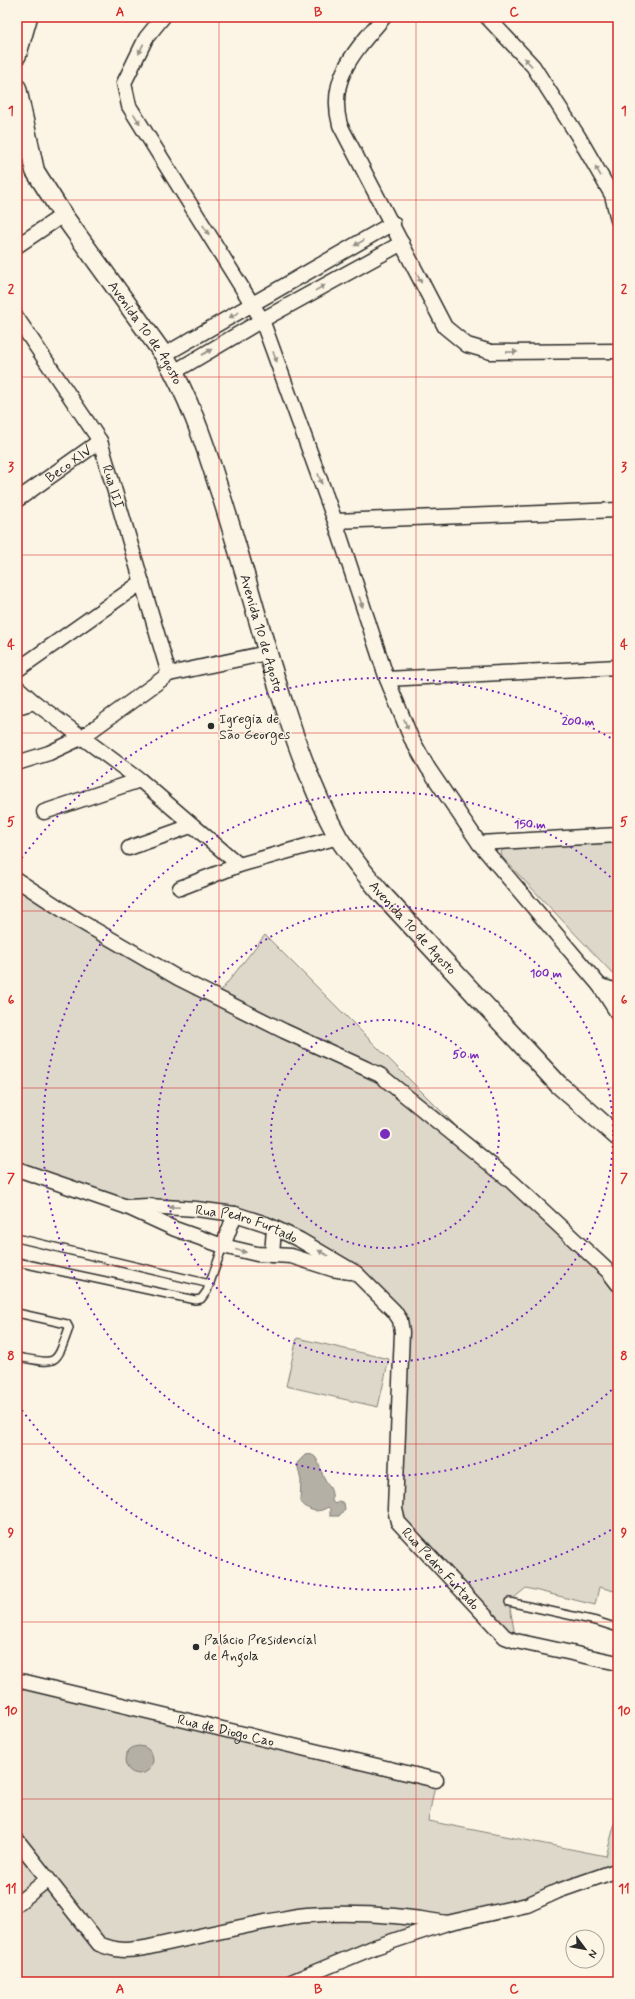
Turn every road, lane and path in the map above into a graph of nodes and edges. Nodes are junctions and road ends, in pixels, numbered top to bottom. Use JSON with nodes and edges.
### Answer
{"nodes":[{"id":1,"x":28,"y":17,"type":"edge"},
{"id":2,"x":163,"y":17,"type":"edge"},
{"id":3,"x":384,"y":17,"type":"edge"},
{"id":4,"x":487,"y":17,"type":"edge"},
{"id":5,"x":17,"y":55,"type":"edge"},
{"id":6,"x":17,"y":88,"type":"edge"},
{"id":7,"x":17,"y":159,"type":"edge"},
{"id":8,"x":35,"y":171,"type":"junction"},
{"id":9,"x":64,"y":215,"type":"junction"},
{"id":10,"x":618,"y":220,"type":"edge"},
{"id":11,"x":392,"y":223,"type":"junction"},
{"id":12,"x":402,"y":243,"type":"junction"},
{"id":13,"x":17,"y":246,"type":"edge"},
{"id":14,"x":253,"y":304,"type":"junction"},
{"id":15,"x":262,"y":320,"type":"junction"},
{"id":16,"x":19,"y":325,"type":"edge"},
{"id":17,"x":618,"y":351,"type":"edge"},
{"id":18,"x":164,"y":355,"type":"junction"},
{"id":19,"x":174,"y":372,"type":"junction"},
{"id":20,"x":100,"y":441,"type":"junction"},
{"id":21,"x":17,"y":500,"type":"edge"},
{"id":22,"x":618,"y":510,"type":"edge"},
{"id":23,"x":336,"y":521,"type":"junction"},
{"id":24,"x":142,"y":582,"type":"junction"},
{"id":25,"x":267,"y":652,"type":"junction"},
{"id":26,"x":618,"y":667,"type":"edge"},
{"id":27,"x":17,"y":670,"type":"edge"},
{"id":28,"x":169,"y":674,"type":"junction"},
{"id":29,"x":387,"y":679,"type":"junction"},
{"id":30,"x":17,"y":687,"type":"edge"},
{"id":31,"x":34,"y":702,"type":"junction"},
{"id":32,"x":17,"y":707,"type":"edge"},
{"id":33,"x":81,"y":738,"type":"junction"},
{"id":34,"x":17,"y":763,"type":"edge"},
{"id":35,"x":140,"y":780,"type":"junction"},
{"id":36,"x":44,"y":812,"type":"dead end"},
{"id":37,"x":191,"y":826,"type":"junction"},
{"id":38,"x":618,"y":835,"type":"edge"},
{"id":39,"x":338,"y":837,"type":"junction"},
{"id":40,"x":479,"y":843,"type":"junction"},
{"id":41,"x":129,"y":848,"type":"dead end"},
{"id":42,"x":239,"y":865,"type":"junction"},
{"id":43,"x":17,"y":880,"type":"edge"},
{"id":44,"x":180,"y":888,"type":"dead end"},
{"id":45,"x":600,"y":986,"type":"junction"},
{"id":46,"x":618,"y":991,"type":"edge"},
{"id":47,"x":618,"y":1014,"type":"edge"},
{"id":48,"x":618,"y":1137,"type":"edge"},
{"id":49,"x":17,"y":1169,"type":"edge"},
{"id":50,"x":127,"y":1207,"type":"junction"},
{"id":51,"x":235,"y":1214,"type":"junction"},
{"id":52,"x":274,"y":1228,"type":"junction"},
{"id":53,"x":17,"y":1238,"type":"edge"},
{"id":54,"x":223,"y":1246,"type":"junction"},
{"id":55,"x":272,"y":1255,"type":"junction"},
{"id":56,"x":17,"y":1262,"type":"edge"},
{"id":57,"x":356,"y":1273,"type":"junction"},
{"id":58,"x":210,"y":1284,"type":"junction"},
{"id":59,"x":618,"y":1284,"type":"edge"},
{"id":60,"x":17,"y":1313,"type":"edge"},
{"id":61,"x":17,"y":1356,"type":"edge"},
{"id":62,"x":509,"y":1602,"type":"dead end"},
{"id":63,"x":618,"y":1628,"type":"edge"},
{"id":64,"x":618,"y":1663,"type":"edge"},
{"id":65,"x":17,"y":1680,"type":"edge"},
{"id":66,"x":436,"y":1780,"type":"dead end"},
{"id":67,"x":17,"y":1840,"type":"edge"},
{"id":68,"x":618,"y":1870,"type":"edge"},
{"id":69,"x":48,"y":1878,"type":"junction"},
{"id":70,"x":17,"y":1904,"type":"edge"},
{"id":71,"x":447,"y":1923,"type":"junction"},
{"id":72,"x":290,"y":1982,"type":"edge"}],
"edges":[{"from":1,"to":5,"type":"street"},
{"from":2,"to":14,"type":"street","one_way":true},
{"from":3,"to":11,"type":"street"},
{"from":10,"to":4,"type":"street","one_way":true},
{"from":6,"to":8,"type":"street","name":"Avenida 10 de Agosto"},
{"from":7,"to":8,"type":"street"},
{"from":8,"to":9,"type":"street","name":"Avenida 10 de Agosto"},
{"from":9,"to":13,"type":"street"},
{"from":9,"to":18,"type":"street","name":"Avenida 10 de Agosto"},
{"from":11,"to":12,"type":"street"},
{"from":11,"to":14,"type":"street","one_way":true},
{"from":15,"to":12,"type":"street","one_way":true},
{"from":12,"to":17,"type":"street","one_way":true},
{"from":14,"to":15,"type":"street"},
{"from":14,"to":18,"type":"street","one_way":true},
{"from":19,"to":15,"type":"street","one_way":true},
{"from":15,"to":23,"type":"street","one_way":true},
{"from":16,"to":20,"type":"street","name":"Rua III"},
{"from":18,"to":19,"type":"street","name":"Avenida 10 de Agosto"},
{"from":19,"to":25,"type":"street","name":"Avenida 10 de Agosto"},
{"from":20,"to":21,"type":"street","name":"Beco XIV"},
{"from":20,"to":24,"type":"street","name":"Rua III"},
{"from":22,"to":23,"type":"street"},
{"from":23,"to":29,"type":"street","one_way":true},
{"from":24,"to":27,"type":"street"},
{"from":24,"to":28,"type":"street","name":"Rua III"},
{"from":25,"to":28,"type":"street"},
{"from":25,"to":39,"type":"street","name":"Avenida 10 de Agosto"},
{"from":26,"to":29,"type":"street"},
{"from":28,"to":33,"type":"street"},
{"from":29,"to":40,"type":"street","one_way":true},
{"from":30,"to":31,"type":"street"},
{"from":31,"to":32,"type":"street"},
{"from":31,"to":33,"type":"street"},
{"from":33,"to":34,"type":"street"},
{"from":33,"to":35,"type":"street"},
{"from":35,"to":36,"type":"street"},
{"from":35,"to":37,"type":"street"},
{"from":37,"to":41,"type":"street"},
{"from":37,"to":42,"type":"street"},
{"from":38,"to":40,"type":"street"},
{"from":39,"to":42,"type":"street"},
{"from":39,"to":48,"type":"street","name":"Avenida 10 de Agosto"},
{"from":40,"to":45,"type":"street"},
{"from":42,"to":44,"type":"street"},
{"from":43,"to":59,"type":"street"},
{"from":45,"to":46,"type":"street"},
{"from":45,"to":47,"type":"street"},
{"from":49,"to":50,"type":"street","name":"Rua Pedro Furtado"},
{"from":51,"to":50,"type":"street","name":"Rua Pedro Furtado","one_way":true},
{"from":50,"to":54,"type":"street","name":"Rua Pedro Furtado"},
{"from":51,"to":52,"type":"street","name":"Rua Pedro Furtado"},
{"from":51,"to":54,"type":"street"},
{"from":52,"to":55,"type":"street"},
{"from":57,"to":52,"type":"street","name":"Rua Pedro Furtado","one_way":true},
{"from":53,"to":58,"type":"lane"},
{"from":54,"to":55,"type":"street","name":"Rua Pedro Furtado","one_way":true},
{"from":54,"to":58,"type":"lane"},
{"from":55,"to":57,"type":"street","name":"Rua Pedro Furtado"},
{"from":56,"to":58,"type":"lane"},
{"from":57,"to":64,"type":"street","name":"Rua Pedro Furtado"},
{"from":60,"to":61,"type":"lane"},
{"from":62,"to":63,"type":"lane"},
{"from":65,"to":66,"type":"street","name":"Rua de Diogo Cao"},
{"from":67,"to":69,"type":"street"},
{"from":68,"to":71,"type":"street"},
{"from":69,"to":70,"type":"street"},
{"from":69,"to":71,"type":"street"},
{"from":71,"to":72,"type":"street"}]}
